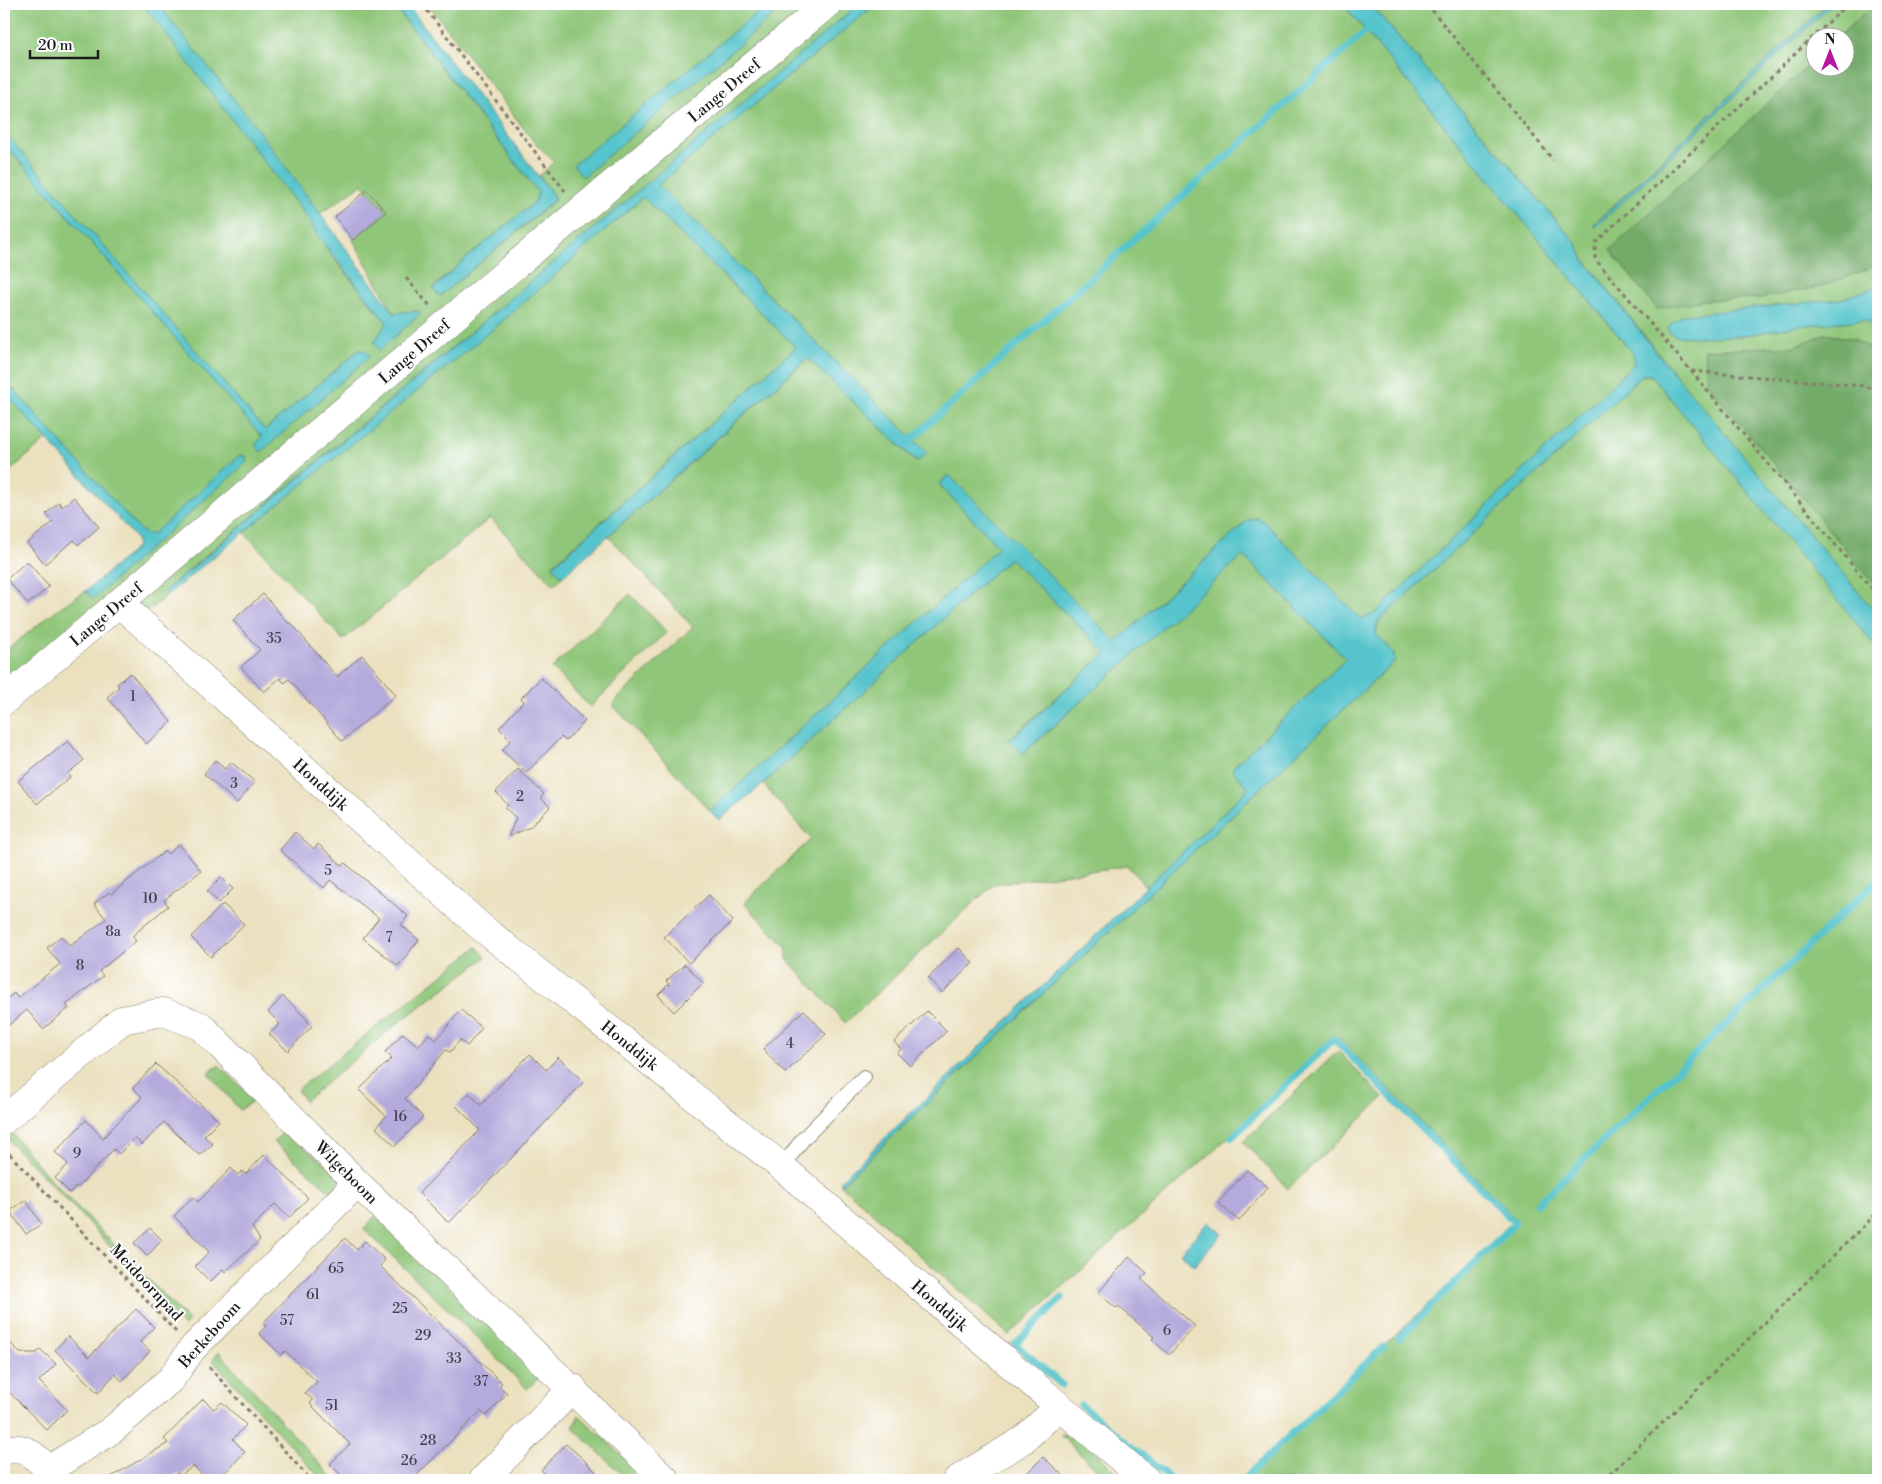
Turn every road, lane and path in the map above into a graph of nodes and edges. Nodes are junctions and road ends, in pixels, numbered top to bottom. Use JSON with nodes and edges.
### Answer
{"nodes":[{"id":1,"x":422,"y":4,"type":"edge"},
{"id":2,"x":827,"y":4,"type":"edge"},
{"id":3,"x":1427,"y":4,"type":"edge"},
{"id":4,"x":1848,"y":4,"type":"edge"},
{"id":5,"x":1553,"y":160,"type":"dead end"},
{"id":6,"x":580,"y":211,"type":"junction"},
{"id":7,"x":406,"y":278,"type":"dead end"},
{"id":8,"x":446,"y":324,"type":"junction"},
{"id":9,"x":1691,"y":371,"type":"junction"},
{"id":10,"x":1878,"y":392,"type":"edge"},
{"id":11,"x":1878,"y":596,"type":"edge"},
{"id":12,"x":119,"y":603,"type":"junction"},
{"id":13,"x":4,"y":701,"type":"edge"},
{"id":14,"x":864,"y":1078,"type":"dead end"},
{"id":15,"x":4,"y":1120,"type":"edge"},
{"id":16,"x":4,"y":1148,"type":"edge"},
{"id":17,"x":782,"y":1167,"type":"junction"},
{"id":18,"x":358,"y":1183,"type":"junction"},
{"id":19,"x":1878,"y":1212,"type":"edge"},
{"id":20,"x":192,"y":1349,"type":"junction"},
{"id":21,"x":573,"y":1388,"type":"junction"},
{"id":22,"x":1059,"y":1407,"type":"junction"},
{"id":23,"x":4,"y":1451,"type":"edge"},
{"id":24,"x":51,"y":1475,"type":"edge"},
{"id":25,"x":311,"y":1480,"type":"edge"},
{"id":26,"x":483,"y":1480,"type":"edge"},
{"id":27,"x":666,"y":1480,"type":"edge"},
{"id":28,"x":957,"y":1480,"type":"edge"},
{"id":29,"x":1146,"y":1480,"type":"edge"},
{"id":30,"x":1604,"y":1480,"type":"edge"}],
"edges":[{"from":1,"to":6,"type":"path"},
{"from":2,"to":6,"type":"street","name":"Lange Dreef"},
{"from":3,"to":5,"type":"path"},
{"from":4,"to":9,"type":"path"},
{"from":6,"to":8,"type":"street","name":"Lange Dreef"},
{"from":7,"to":8,"type":"path"},
{"from":8,"to":12,"type":"street","name":"Lange Dreef"},
{"from":9,"to":10,"type":"path"},
{"from":9,"to":11,"type":"path"},
{"from":12,"to":13,"type":"street","name":"Lange Dreef"},
{"from":12,"to":17,"type":"street","name":"Honddijk"},
{"from":14,"to":17,"type":"lane"},
{"from":15,"to":18,"type":"street","name":"Wilgeboom"},
{"from":16,"to":20,"type":"path","name":"Meidoornpad"},
{"from":17,"to":22,"type":"street","name":"Honddijk"},
{"from":18,"to":20,"type":"street","name":"Berkeboom"},
{"from":18,"to":21,"type":"street","name":"Wilgeboom"},
{"from":19,"to":30,"type":"path"},
{"from":20,"to":24,"type":"street","name":"Berkeboom"},
{"from":20,"to":25,"type":"path","name":"Meidoornpad"},
{"from":21,"to":26,"type":"street"},
{"from":21,"to":27,"type":"street","name":"Wilgeboom"},
{"from":22,"to":28,"type":"street"},
{"from":22,"to":29,"type":"street","name":"Honddijk"},
{"from":23,"to":24,"type":"street","name":"Berkeboom"}]}
